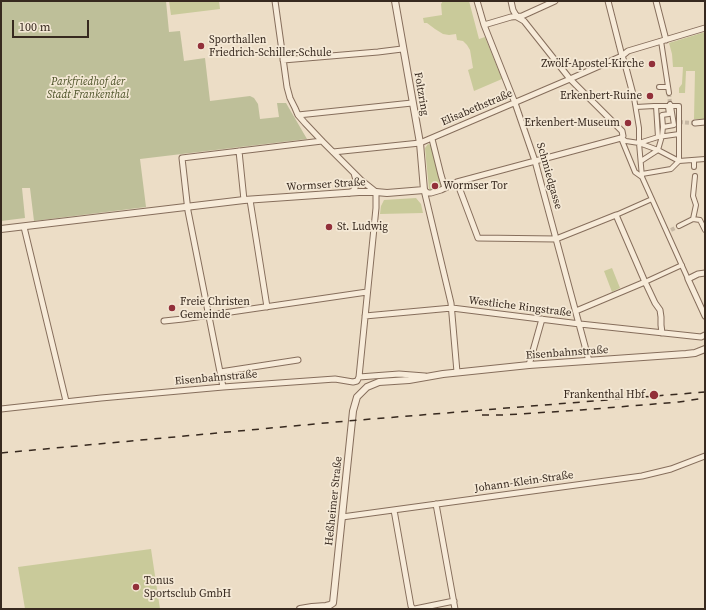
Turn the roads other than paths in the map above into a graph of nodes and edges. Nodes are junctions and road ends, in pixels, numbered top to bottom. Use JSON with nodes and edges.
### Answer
{"nodes":[{"id":1,"x":275,"y":1,"type":"edge"},
{"id":2,"x":395,"y":1,"type":"edge"},
{"id":3,"x":477,"y":1,"type":"edge"},
{"id":4,"x":511,"y":1,"type":"edge"},
{"id":5,"x":555,"y":1,"type":"edge"},
{"id":6,"x":608,"y":1,"type":"edge"},
{"id":7,"x":656,"y":1,"type":"edge"},
{"id":8,"x":517,"y":17,"type":"junction"},
{"id":9,"x":484,"y":25,"type":"junction"},
{"id":10,"x":705,"y":28,"type":"edge"},
{"id":11,"x":663,"y":41,"type":"junction"},
{"id":12,"x":402,"y":49,"type":"junction"},
{"id":13,"x":622,"y":56,"type":"junction"},
{"id":14,"x":283,"y":60,"type":"junction"},
{"id":15,"x":570,"y":79,"type":"junction"},
{"id":16,"x":659,"y":87,"type":"dead end"},
{"id":17,"x":668,"y":87,"type":"junction"},
{"id":18,"x":669,"y":93,"type":"tunnel mouth"},
{"id":19,"x":634,"y":98,"type":"joint"},
{"id":20,"x":412,"y":103,"type":"junction"},
{"id":21,"x":515,"y":103,"type":"junction"},
{"id":22,"x":670,"y":105,"type":"junction"},
{"id":23,"x":655,"y":106,"type":"junction"},
{"id":24,"x":636,"y":107,"type":"junction"},
{"id":25,"x":298,"y":115,"type":"junction"},
{"id":26,"x":705,"y":122,"type":"edge"},
{"id":27,"x":694,"y":123,"type":"tunnel mouth"},
{"id":28,"x":663,"y":127,"type":"junction"},
{"id":29,"x":679,"y":134,"type":"junction"},
{"id":30,"x":660,"y":137,"type":"junction"},
{"id":31,"x":621,"y":138,"type":"junction"},
{"id":32,"x":432,"y":139,"type":"junction"},
{"id":33,"x":322,"y":141,"type":"junction"},
{"id":34,"x":420,"y":143,"type":"junction"},
{"id":35,"x":639,"y":143,"type":"junction"},
{"id":36,"x":658,"y":150,"type":"junction"},
{"id":37,"x":239,"y":151,"type":"junction"},
{"id":38,"x":333,"y":152,"type":"junction"},
{"id":39,"x":705,"y":159,"type":"edge"},
{"id":40,"x":694,"y":160,"type":"junction"},
{"id":41,"x":535,"y":161,"type":"junction"},
{"id":42,"x":641,"y":161,"type":"junction"},
{"id":43,"x":680,"y":161,"type":"junction"},
{"id":44,"x":694,"y":168,"type":"dead end"},
{"id":45,"x":353,"y":172,"type":"junction"},
{"id":46,"x":642,"y":176,"type":"junction"},
{"id":47,"x":695,"y":176,"type":"dead end"},
{"id":48,"x":457,"y":182,"type":"junction"},
{"id":49,"x":445,"y":188,"type":"junction"},
{"id":50,"x":424,"y":190,"type":"junction"},
{"id":51,"x":376,"y":192,"type":"junction"},
{"id":52,"x":349,"y":193,"type":"junction"},
{"id":53,"x":652,"y":199,"type":"junction"},
{"id":54,"x":247,"y":200,"type":"junction"},
{"id":55,"x":187,"y":207,"type":"junction"},
{"id":56,"x":616,"y":215,"type":"junction"},
{"id":57,"x":693,"y":219,"type":"junction"},
{"id":58,"x":24,"y":226,"type":"junction"},
{"id":59,"x":679,"y":226,"type":"tunnel mouth"},
{"id":60,"x":1,"y":229,"type":"edge"},
{"id":61,"x":705,"y":230,"type":"edge"},
{"id":62,"x":556,"y":239,"type":"junction"},
{"id":63,"x":682,"y":265,"type":"junction"},
{"id":64,"x":705,"y":273,"type":"edge"},
{"id":65,"x":688,"y":279,"type":"junction"},
{"id":66,"x":645,"y":282,"type":"junction"},
{"id":67,"x":367,"y":292,"type":"junction"},
{"id":68,"x":267,"y":306,"type":"junction"},
{"id":69,"x":452,"y":308,"type":"junction"},
{"id":70,"x":576,"y":311,"type":"junction"},
{"id":71,"x":209,"y":316,"type":"junction"},
{"id":72,"x":365,"y":316,"type":"junction"},
{"id":73,"x":705,"y":316,"type":"edge"},
{"id":74,"x":542,"y":319,"type":"junction"},
{"id":75,"x":164,"y":321,"type":"dead end"},
{"id":76,"x":580,"y":324,"type":"junction"},
{"id":77,"x":662,"y":333,"type":"junction"},
{"id":78,"x":705,"y":335,"type":"edge"},
{"id":79,"x":705,"y":349,"type":"edge"},
{"id":80,"x":298,"y":360,"type":"dead end"},
{"id":81,"x":589,"y":361,"type":"junction"},
{"id":82,"x":530,"y":366,"type":"junction"},
{"id":83,"x":220,"y":372,"type":"junction"},
{"id":84,"x":457,"y":372,"type":"junction"},
{"id":85,"x":359,"y":377,"type":"junction"},
{"id":86,"x":430,"y":377,"type":"junction"},
{"id":87,"x":223,"y":387,"type":"junction"},
{"id":88,"x":360,"y":394,"type":"joint"},
{"id":89,"x":66,"y":402,"type":"junction"},
{"id":90,"x":1,"y":408,"type":"edge"},
{"id":91,"x":705,"y":456,"type":"edge"},
{"id":92,"x":436,"y":504,"type":"junction"},
{"id":93,"x":394,"y":510,"type":"junction"},
{"id":94,"x":342,"y":517,"type":"junction"},
{"id":95,"x":454,"y":602,"type":"junction"},
{"id":96,"x":331,"y":607,"type":"edge"},
{"id":97,"x":300,"y":609,"type":"edge"},
{"id":98,"x":414,"y":609,"type":"edge"},
{"id":99,"x":455,"y":609,"type":"edge"}],
"edges":[{"from":1,"to":14,"type":"street"},
{"from":2,"to":12,"type":"street","name":"Foltzring"},
{"from":3,"to":9,"type":"street","name":"Schmiedgasse"},
{"from":4,"to":8,"type":"street"},
{"from":5,"to":8,"type":"street"},
{"from":6,"to":13,"type":"street"},
{"from":7,"to":11,"type":"street"},
{"from":8,"to":9,"type":"street"},
{"from":8,"to":15,"type":"street"},
{"from":9,"to":21,"type":"street","name":"Schmiedgasse"},
{"from":10,"to":11,"type":"street","name":"Elisabethstraße"},
{"from":11,"to":13,"type":"street","name":"Elisabethstraße"},
{"from":11,"to":17,"type":"street"},
{"from":12,"to":14,"type":"street"},
{"from":12,"to":20,"type":"street","name":"Foltzring"},
{"from":13,"to":15,"type":"street","name":"Elisabethstraße"},
{"from":13,"to":19,"type":"street"},
{"from":14,"to":25,"type":"street"},
{"from":15,"to":21,"type":"street","name":"Elisabethstraße"},
{"from":15,"to":31,"type":"street"},
{"from":16,"to":17,"type":"street"},
{"from":17,"to":18,"type":"street"},
{"from":19,"to":24,"type":"street"},
{"from":20,"to":25,"type":"street"},
{"from":20,"to":34,"type":"street","name":"Foltzring"},
{"from":21,"to":32,"type":"street","name":"Elisabethstraße"},
{"from":21,"to":41,"type":"street","name":"Schmiedgasse"},
{"from":22,"to":23,"type":"street"},
{"from":22,"to":28,"type":"street"},
{"from":22,"to":28,"type":"street"},
{"from":22,"to":29,"type":"street"},
{"from":23,"to":24,"type":"street"},
{"from":23,"to":30,"type":"street"},
{"from":24,"to":35,"type":"street"},
{"from":25,"to":33,"type":"street"},
{"from":26,"to":27,"type":"street"},
{"from":28,"to":30,"type":"street"},
{"from":29,"to":30,"type":"street"},
{"from":29,"to":43,"type":"street"},
{"from":30,"to":35,"type":"street"},
{"from":30,"to":36,"type":"street"},
{"from":31,"to":35,"type":"street"},
{"from":31,"to":41,"type":"street","name":"Wormser Straße"},
{"from":31,"to":46,"type":"street"},
{"from":32,"to":34,"type":"street","name":"Elisabethstraße"},
{"from":32,"to":49,"type":"street"},
{"from":33,"to":37,"type":"street"},
{"from":33,"to":38,"type":"street"},
{"from":34,"to":38,"type":"street","name":"Elisabethstraße"},
{"from":34,"to":50,"type":"street","name":"Foltzring"},
{"from":35,"to":36,"type":"street"},
{"from":35,"to":42,"type":"street"},
{"from":36,"to":42,"type":"street"},
{"from":36,"to":43,"type":"street"},
{"from":37,"to":54,"type":"street"},
{"from":37,"to":55,"type":"street"},
{"from":38,"to":45,"type":"street"},
{"from":39,"to":40,"type":"street"},
{"from":40,"to":43,"type":"street"},
{"from":40,"to":44,"type":"street"},
{"from":41,"to":48,"type":"street","name":"Wormser Straße"},
{"from":41,"to":62,"type":"street","name":"Schmiedgasse"},
{"from":42,"to":46,"type":"street"},
{"from":43,"to":46,"type":"street"},
{"from":45,"to":51,"type":"street"},
{"from":45,"to":52,"type":"street"},
{"from":46,"to":53,"type":"street"},
{"from":47,"to":57,"type":"street"},
{"from":48,"to":49,"type":"street","name":"Wormser Straße"},
{"from":48,"to":62,"type":"street"},
{"from":49,"to":50,"type":"street","name":"Wormser Straße"},
{"from":50,"to":51,"type":"street","name":"Wormser Straße"},
{"from":50,"to":69,"type":"street","name":"Westliche Ringstraße"},
{"from":51,"to":52,"type":"street","name":"Wormser Straße"},
{"from":51,"to":67,"type":"street"},
{"from":52,"to":54,"type":"street","name":"Wormser Straße"},
{"from":53,"to":56,"type":"street"},
{"from":53,"to":63,"type":"street"},
{"from":54,"to":55,"type":"street","name":"Wormser Straße"},
{"from":54,"to":68,"type":"street"},
{"from":55,"to":58,"type":"street","name":"Wormser Straße"},
{"from":55,"to":71,"type":"street"},
{"from":56,"to":62,"type":"street"},
{"from":56,"to":66,"type":"street"},
{"from":57,"to":59,"type":"street"},
{"from":57,"to":61,"type":"street"},
{"from":58,"to":60,"type":"street","name":"Wormser Straße"},
{"from":58,"to":89,"type":"street"},
{"from":62,"to":70,"type":"street","name":"Schmiedgasse"},
{"from":63,"to":65,"type":"street"},
{"from":63,"to":66,"type":"street"},
{"from":64,"to":65,"type":"street"},
{"from":65,"to":73,"type":"street"},
{"from":66,"to":70,"type":"street"},
{"from":66,"to":77,"type":"street"},
{"from":67,"to":68,"type":"street"},
{"from":67,"to":72,"type":"street"},
{"from":68,"to":71,"type":"street"},
{"from":69,"to":72,"type":"street"},
{"from":69,"to":74,"type":"street","name":"Westliche Ringstraße"},
{"from":69,"to":84,"type":"street"},
{"from":70,"to":76,"type":"street","name":"Schmiedgasse"},
{"from":71,"to":75,"type":"street"},
{"from":71,"to":83,"type":"street"},
{"from":72,"to":85,"type":"street"},
{"from":74,"to":76,"type":"street","name":"Westliche Ringstraße"},
{"from":74,"to":82,"type":"street"},
{"from":76,"to":77,"type":"street","name":"Westliche Ringstraße"},
{"from":76,"to":81,"type":"street","name":"Schmiedgasse"},
{"from":77,"to":78,"type":"street","name":"Westliche Ringstraße"},
{"from":79,"to":81,"type":"street","name":"Eisenbahnstraße"},
{"from":80,"to":83,"type":"street"},
{"from":81,"to":82,"type":"street","name":"Eisenbahnstraße"},
{"from":82,"to":84,"type":"street","name":"Eisenbahnstraße"},
{"from":83,"to":87,"type":"street"},
{"from":84,"to":86,"type":"street","name":"Eisenbahnstraße"},
{"from":85,"to":86,"type":"street","name":"Eisenbahnstraße"},
{"from":85,"to":87,"type":"street","name":"Eisenbahnstraße"},
{"from":86,"to":88,"type":"street","name":"Eisenbahnstraße"},
{"from":87,"to":89,"type":"street","name":"Eisenbahnstraße"},
{"from":88,"to":94,"type":"street","name":"Heßheimer Straße"},
{"from":89,"to":90,"type":"street","name":"Eisenbahnstraße"},
{"from":91,"to":92,"type":"street","name":"Johann-Klein-Straße"},
{"from":92,"to":93,"type":"street","name":"Johann-Klein-Straße"},
{"from":92,"to":95,"type":"street"},
{"from":93,"to":94,"type":"street","name":"Johann-Klein-Straße"},
{"from":93,"to":98,"type":"street"},
{"from":94,"to":96,"type":"street","name":"Heßheimer Straße"},
{"from":95,"to":98,"type":"street"},
{"from":95,"to":99,"type":"street"},
{"from":96,"to":97,"type":"street"}]}
